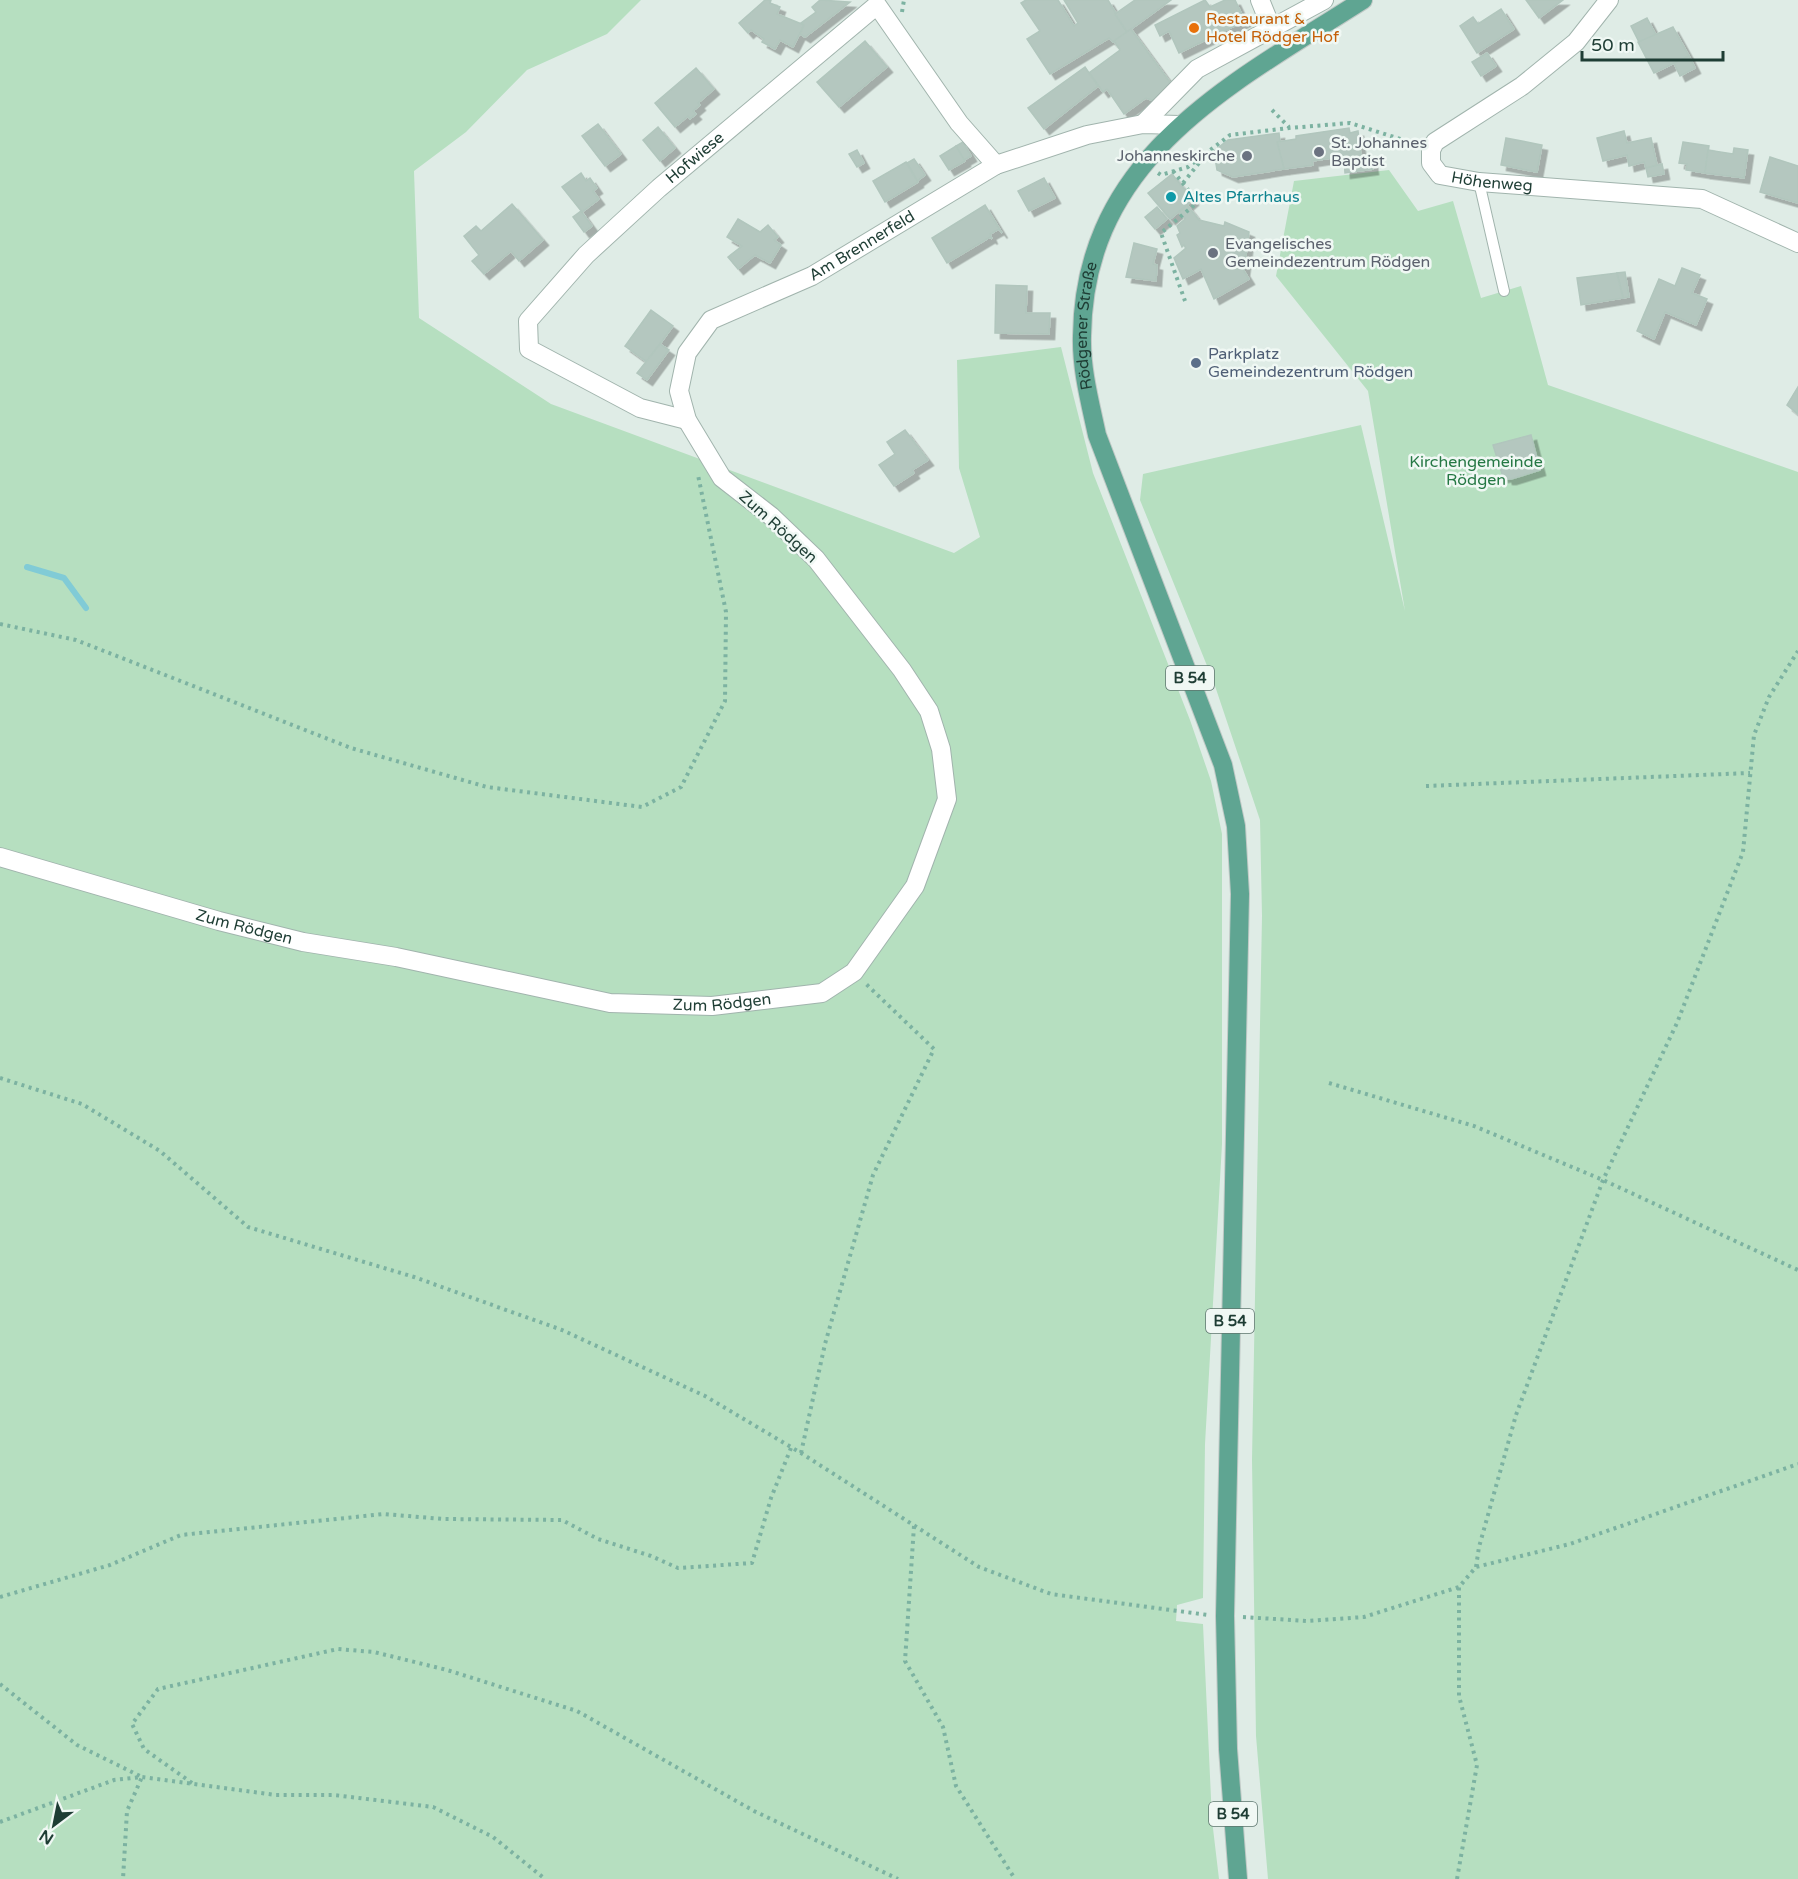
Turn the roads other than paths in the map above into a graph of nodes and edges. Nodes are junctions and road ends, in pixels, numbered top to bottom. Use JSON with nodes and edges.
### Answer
{"nodes":[{"id":1,"x":1260,"y":0,"type":"edge"},
{"id":2,"x":1324,"y":0,"type":"edge"},
{"id":3,"x":1609,"y":0,"type":"edge"},
{"id":4,"x":1360,"y":1,"type":"edge"},
{"id":5,"x":875,"y":3,"type":"edge"},
{"id":6,"x":1271,"y":27,"type":"junction"},
{"id":7,"x":1143,"y":124,"type":"junction"},
{"id":8,"x":1179,"y":125,"type":"junction"},
{"id":9,"x":996,"y":165,"type":"junction"},
{"id":10,"x":1479,"y":182,"type":"junction"},
{"id":11,"x":1798,"y":243,"type":"edge"},
{"id":12,"x":1504,"y":291,"type":"dead end"},
{"id":13,"x":687,"y":420,"type":"junction"},
{"id":14,"x":722,"y":478,"type":"joint"},
{"id":15,"x":0,"y":857,"type":"edge"},
{"id":16,"x":1238,"y":1879,"type":"edge"}],
"edges":[{"from":1,"to":6,"type":"street"},
{"from":2,"to":6,"type":"street"},
{"from":3,"to":10,"type":"street","name":"Höhenweg"},
{"from":4,"to":8,"type":"main road","name":"Rödgener Straße","number":"B 54"},
{"from":5,"to":9,"type":"street","name":"Hofwiese"},
{"from":5,"to":13,"type":"street","name":"Hofwiese"},
{"from":6,"to":7,"type":"street"},
{"from":7,"to":8,"type":"street","name":"Am Brennerfeld"},
{"from":7,"to":9,"type":"street","name":"Am Brennerfeld"},
{"from":8,"to":16,"type":"main road","name":"Rödgener Straße","number":"B 54"},
{"from":9,"to":13,"type":"street","name":"Am Brennerfeld"},
{"from":10,"to":11,"type":"street","name":"Höhenweg"},
{"from":10,"to":12,"type":"lane"},
{"from":13,"to":14,"type":"street","name":"Am Brennerfeld"},
{"from":14,"to":15,"type":"street","name":"Zum Rödgen"}]}
